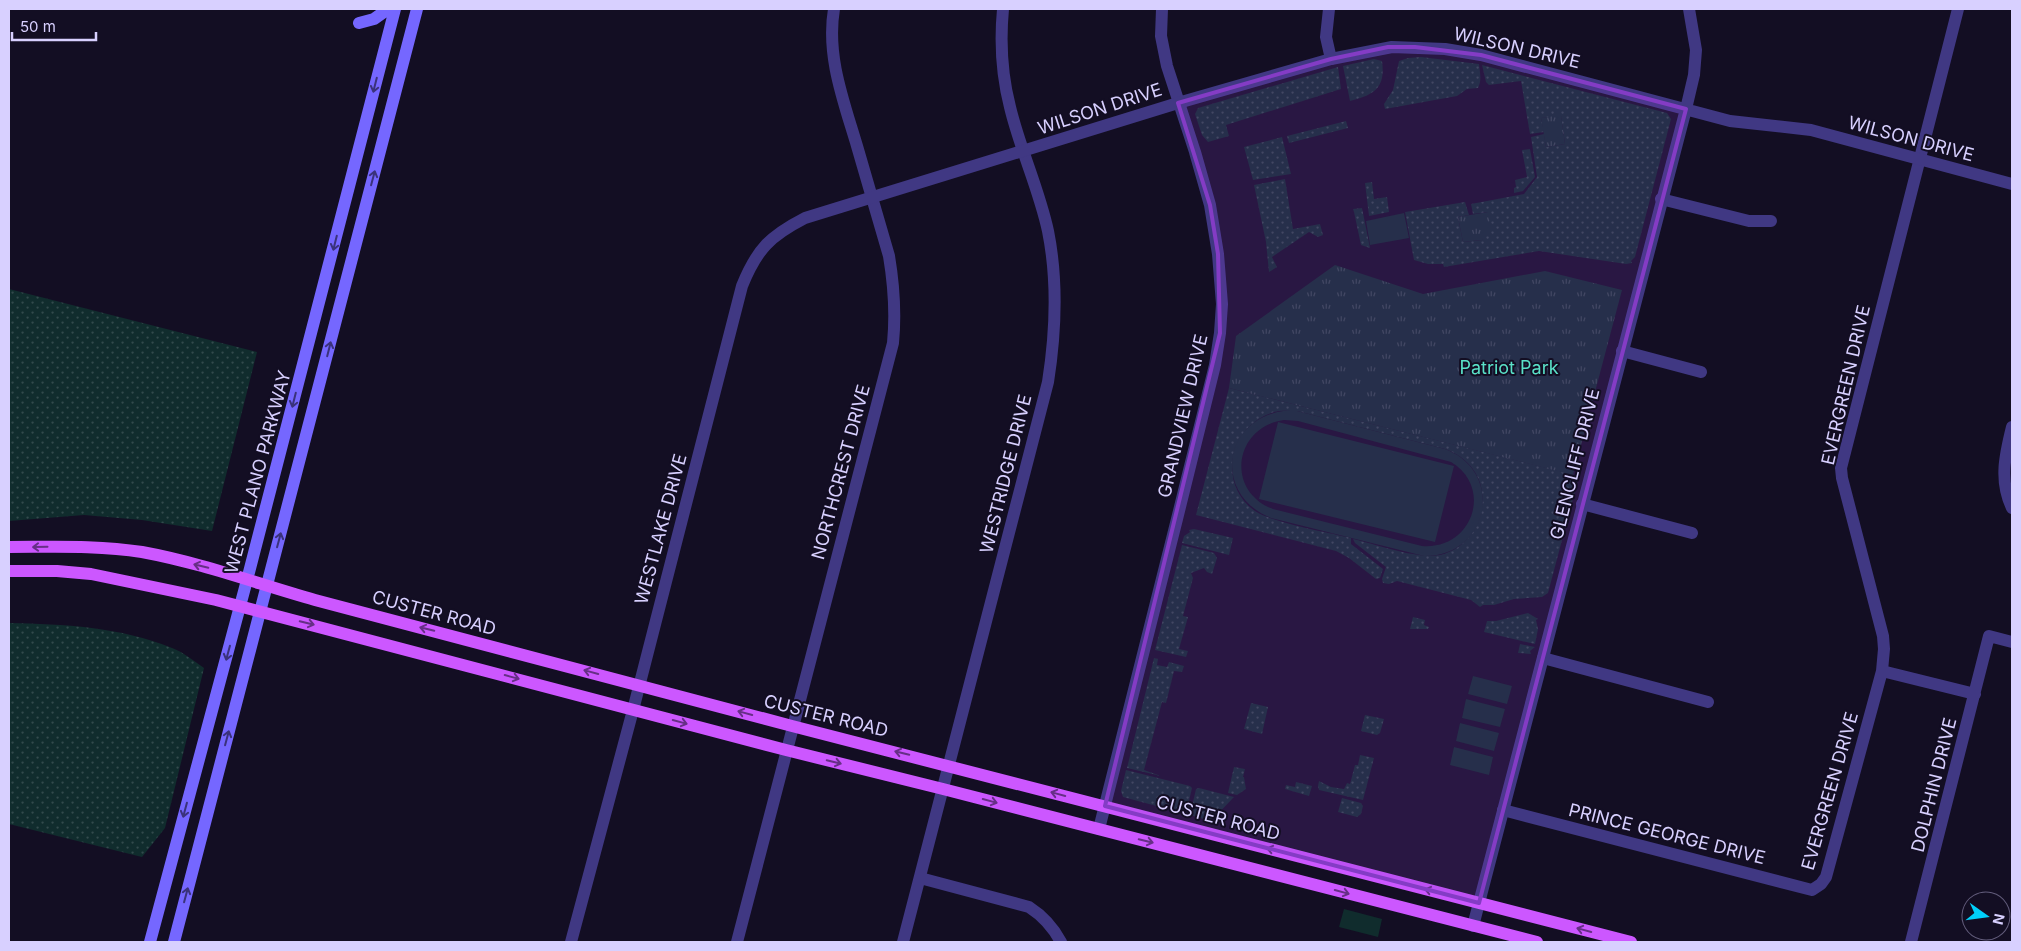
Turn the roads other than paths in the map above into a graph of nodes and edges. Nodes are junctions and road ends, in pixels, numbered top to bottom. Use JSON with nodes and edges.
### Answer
{"nodes":[{"id":1,"x":388,"y":9,"type":"edge"},
{"id":2,"x":395,"y":9,"type":"edge"},
{"id":3,"x":417,"y":9,"type":"edge"},
{"id":4,"x":834,"y":9,"type":"edge"},
{"id":5,"x":1003,"y":9,"type":"edge"},
{"id":6,"x":1162,"y":9,"type":"edge"},
{"id":7,"x":1329,"y":9,"type":"edge"},
{"id":8,"x":1689,"y":9,"type":"edge"},
{"id":9,"x":1958,"y":9,"type":"edge"},
{"id":10,"x":359,"y":23,"type":"dead end"},
{"id":11,"x":388,"y":38,"type":"junction"},
{"id":12,"x":408,"y":44,"type":"junction"},
{"id":13,"x":1331,"y":59,"type":"junction"},
{"id":14,"x":1178,"y":102,"type":"junction"},
{"id":15,"x":1686,"y":109,"type":"junction"},
{"id":16,"x":1024,"y":151,"type":"junction"},
{"id":17,"x":1921,"y":158,"type":"junction"},
{"id":18,"x":2012,"y":184,"type":"edge"},
{"id":19,"x":872,"y":197,"type":"junction"},
{"id":20,"x":1662,"y":199,"type":"junction"},
{"id":21,"x":1771,"y":221,"type":"dead end"},
{"id":22,"x":1622,"y":351,"type":"junction"},
{"id":23,"x":1700,"y":372,"type":"dead end"},
{"id":24,"x":2012,"y":427,"type":"edge"},
{"id":25,"x":1582,"y":504,"type":"junction"},
{"id":26,"x":2012,"y":508,"type":"edge"},
{"id":27,"x":1692,"y":533,"type":"dead end"},
{"id":28,"x":9,"y":547,"type":"edge"},
{"id":29,"x":9,"y":571,"type":"edge"},
{"id":30,"x":248,"y":580,"type":"junction"},
{"id":31,"x":267,"y":587,"type":"junction"},
{"id":32,"x":240,"y":606,"type":"junction"},
{"id":33,"x":260,"y":611,"type":"junction"},
{"id":34,"x":2012,"y":642,"type":"edge"},
{"id":35,"x":1542,"y":658,"type":"junction"},
{"id":36,"x":1882,"y":671,"type":"junction"},
{"id":37,"x":639,"y":685,"type":"junction"},
{"id":38,"x":1975,"y":694,"type":"junction"},
{"id":39,"x":1708,"y":702,"type":"dead end"},
{"id":40,"x":633,"y":710,"type":"junction"},
{"id":41,"x":792,"y":726,"type":"junction"},
{"id":42,"x":786,"y":750,"type":"junction"},
{"id":43,"x":949,"y":765,"type":"junction"},
{"id":44,"x":943,"y":789,"type":"junction"},
{"id":45,"x":1105,"y":806,"type":"junction"},
{"id":46,"x":1503,"y":810,"type":"junction"},
{"id":47,"x":1099,"y":829,"type":"junction"},
{"id":48,"x":170,"y":867,"type":"junction"},
{"id":49,"x":920,"y":878,"type":"junction"},
{"id":50,"x":1821,"y":884,"type":"joint"},
{"id":51,"x":1479,"y":903,"type":"junction"},
{"id":52,"x":1473,"y":926,"type":"junction"},
{"id":53,"x":150,"y":942,"type":"edge"},
{"id":54,"x":161,"y":942,"type":"edge"},
{"id":55,"x":174,"y":942,"type":"edge"},
{"id":56,"x":572,"y":942,"type":"edge"},
{"id":57,"x":737,"y":942,"type":"edge"},
{"id":58,"x":903,"y":942,"type":"edge"},
{"id":59,"x":1062,"y":942,"type":"edge"},
{"id":60,"x":1537,"y":942,"type":"edge"},
{"id":61,"x":1631,"y":942,"type":"edge"},
{"id":62,"x":1911,"y":942,"type":"edge"}],
"edges":[{"from":1,"to":10,"type":"main road"},
{"from":2,"to":11,"type":"main road","name":"WEST PLANO PARKWAY"},
{"from":3,"to":12,"type":"main road"},
{"from":4,"to":19,"type":"street","name":"NORTHCREST DRIVE"},
{"from":5,"to":16,"type":"street","name":"WESTRIDGE DRIVE"},
{"from":6,"to":14,"type":"street","name":"GRANDVIEW DRIVE"},
{"from":7,"to":13,"type":"street"},
{"from":8,"to":15,"type":"street","name":"GLENCLIFF DRIVE"},
{"from":9,"to":17,"type":"street","name":"EVERGREEN DRIVE"},
{"from":11,"to":12,"type":"main road"},
{"from":11,"to":30,"type":"main road","name":"WEST PLANO PARKWAY","one_way":true},
{"from":31,"to":12,"type":"main road","one_way":true},
{"from":13,"to":14,"type":"street","name":"WILSON DRIVE"},
{"from":13,"to":15,"type":"street","name":"WILSON DRIVE"},
{"from":14,"to":16,"type":"street","name":"WILSON DRIVE"},
{"from":14,"to":45,"type":"street","name":"GRANDVIEW DRIVE"},
{"from":15,"to":17,"type":"street","name":"WILSON DRIVE"},
{"from":15,"to":20,"type":"street","name":"GLENCLIFF DRIVE"},
{"from":16,"to":19,"type":"street","name":"WILSON DRIVE"},
{"from":16,"to":43,"type":"street","name":"WESTRIDGE DRIVE"},
{"from":17,"to":18,"type":"street","name":"WILSON DRIVE"},
{"from":17,"to":36,"type":"street","name":"EVERGREEN DRIVE"},
{"from":19,"to":37,"type":"street","name":"WESTLAKE DRIVE"},
{"from":19,"to":41,"type":"street","name":"NORTHCREST DRIVE"},
{"from":20,"to":21,"type":"street"},
{"from":20,"to":22,"type":"street","name":"GLENCLIFF DRIVE"},
{"from":22,"to":23,"type":"street"},
{"from":22,"to":25,"type":"street","name":"GLENCLIFF DRIVE"},
{"from":24,"to":26,"type":"street"},
{"from":25,"to":27,"type":"street"},
{"from":25,"to":35,"type":"street","name":"GLENCLIFF DRIVE"},
{"from":30,"to":28,"type":"main road","name":"CUSTER ROAD","one_way":true},
{"from":29,"to":32,"type":"main road"},
{"from":30,"to":31,"type":"main road","name":"CUSTER ROAD"},
{"from":30,"to":32,"type":"main road","name":"WEST PLANO PARKWAY"},
{"from":31,"to":33,"type":"main road"},
{"from":37,"to":31,"type":"main road","name":"CUSTER ROAD","one_way":true},
{"from":32,"to":33,"type":"main road"},
{"from":32,"to":48,"type":"main road","name":"WEST PLANO PARKWAY","one_way":true},
{"from":33,"to":40,"type":"main road","one_way":true},
{"from":55,"to":33,"type":"main road","one_way":true},
{"from":34,"to":38,"type":"street","name":"DOLPHIN DRIVE"},
{"from":35,"to":39,"type":"street"},
{"from":35,"to":46,"type":"street","name":"GLENCLIFF DRIVE"},
{"from":36,"to":38,"type":"street"},
{"from":36,"to":50,"type":"street","name":"EVERGREEN DRIVE"},
{"from":37,"to":40,"type":"street","name":"WESTLAKE DRIVE"},
{"from":41,"to":37,"type":"main road","name":"CUSTER ROAD","one_way":true},
{"from":38,"to":62,"type":"street","name":"DOLPHIN DRIVE"},
{"from":40,"to":42,"type":"main road","one_way":true},
{"from":40,"to":56,"type":"street","name":"WESTLAKE DRIVE"},
{"from":41,"to":42,"type":"street","name":"NORTHCREST DRIVE"},
{"from":43,"to":41,"type":"main road","name":"CUSTER ROAD","one_way":true},
{"from":42,"to":44,"type":"main road","one_way":true},
{"from":42,"to":57,"type":"street","name":"NORTHCREST DRIVE"},
{"from":43,"to":44,"type":"street","name":"WESTRIDGE DRIVE"},
{"from":45,"to":43,"type":"main road","name":"CUSTER ROAD","one_way":true},
{"from":44,"to":47,"type":"main road","one_way":true},
{"from":44,"to":49,"type":"street","name":"WESTRIDGE DRIVE"},
{"from":45,"to":47,"type":"street","name":"GRANDVIEW DRIVE"},
{"from":51,"to":45,"type":"main road","name":"CUSTER ROAD","one_way":true},
{"from":46,"to":50,"type":"street","name":"PRINCE GEORGE DRIVE"},
{"from":46,"to":51,"type":"street","name":"GLENCLIFF DRIVE"},
{"from":47,"to":52,"type":"main road","one_way":true},
{"from":48,"to":53,"type":"main road","name":"WEST PLANO PARKWAY"},
{"from":48,"to":54,"type":"main road"},
{"from":49,"to":58,"type":"street","name":"WESTRIDGE DRIVE"},
{"from":49,"to":59,"type":"street"},
{"from":51,"to":52,"type":"street","name":"GLENCLIFF DRIVE"},
{"from":61,"to":51,"type":"main road","name":"CUSTER ROAD","one_way":true},
{"from":52,"to":60,"type":"main road"}]}
